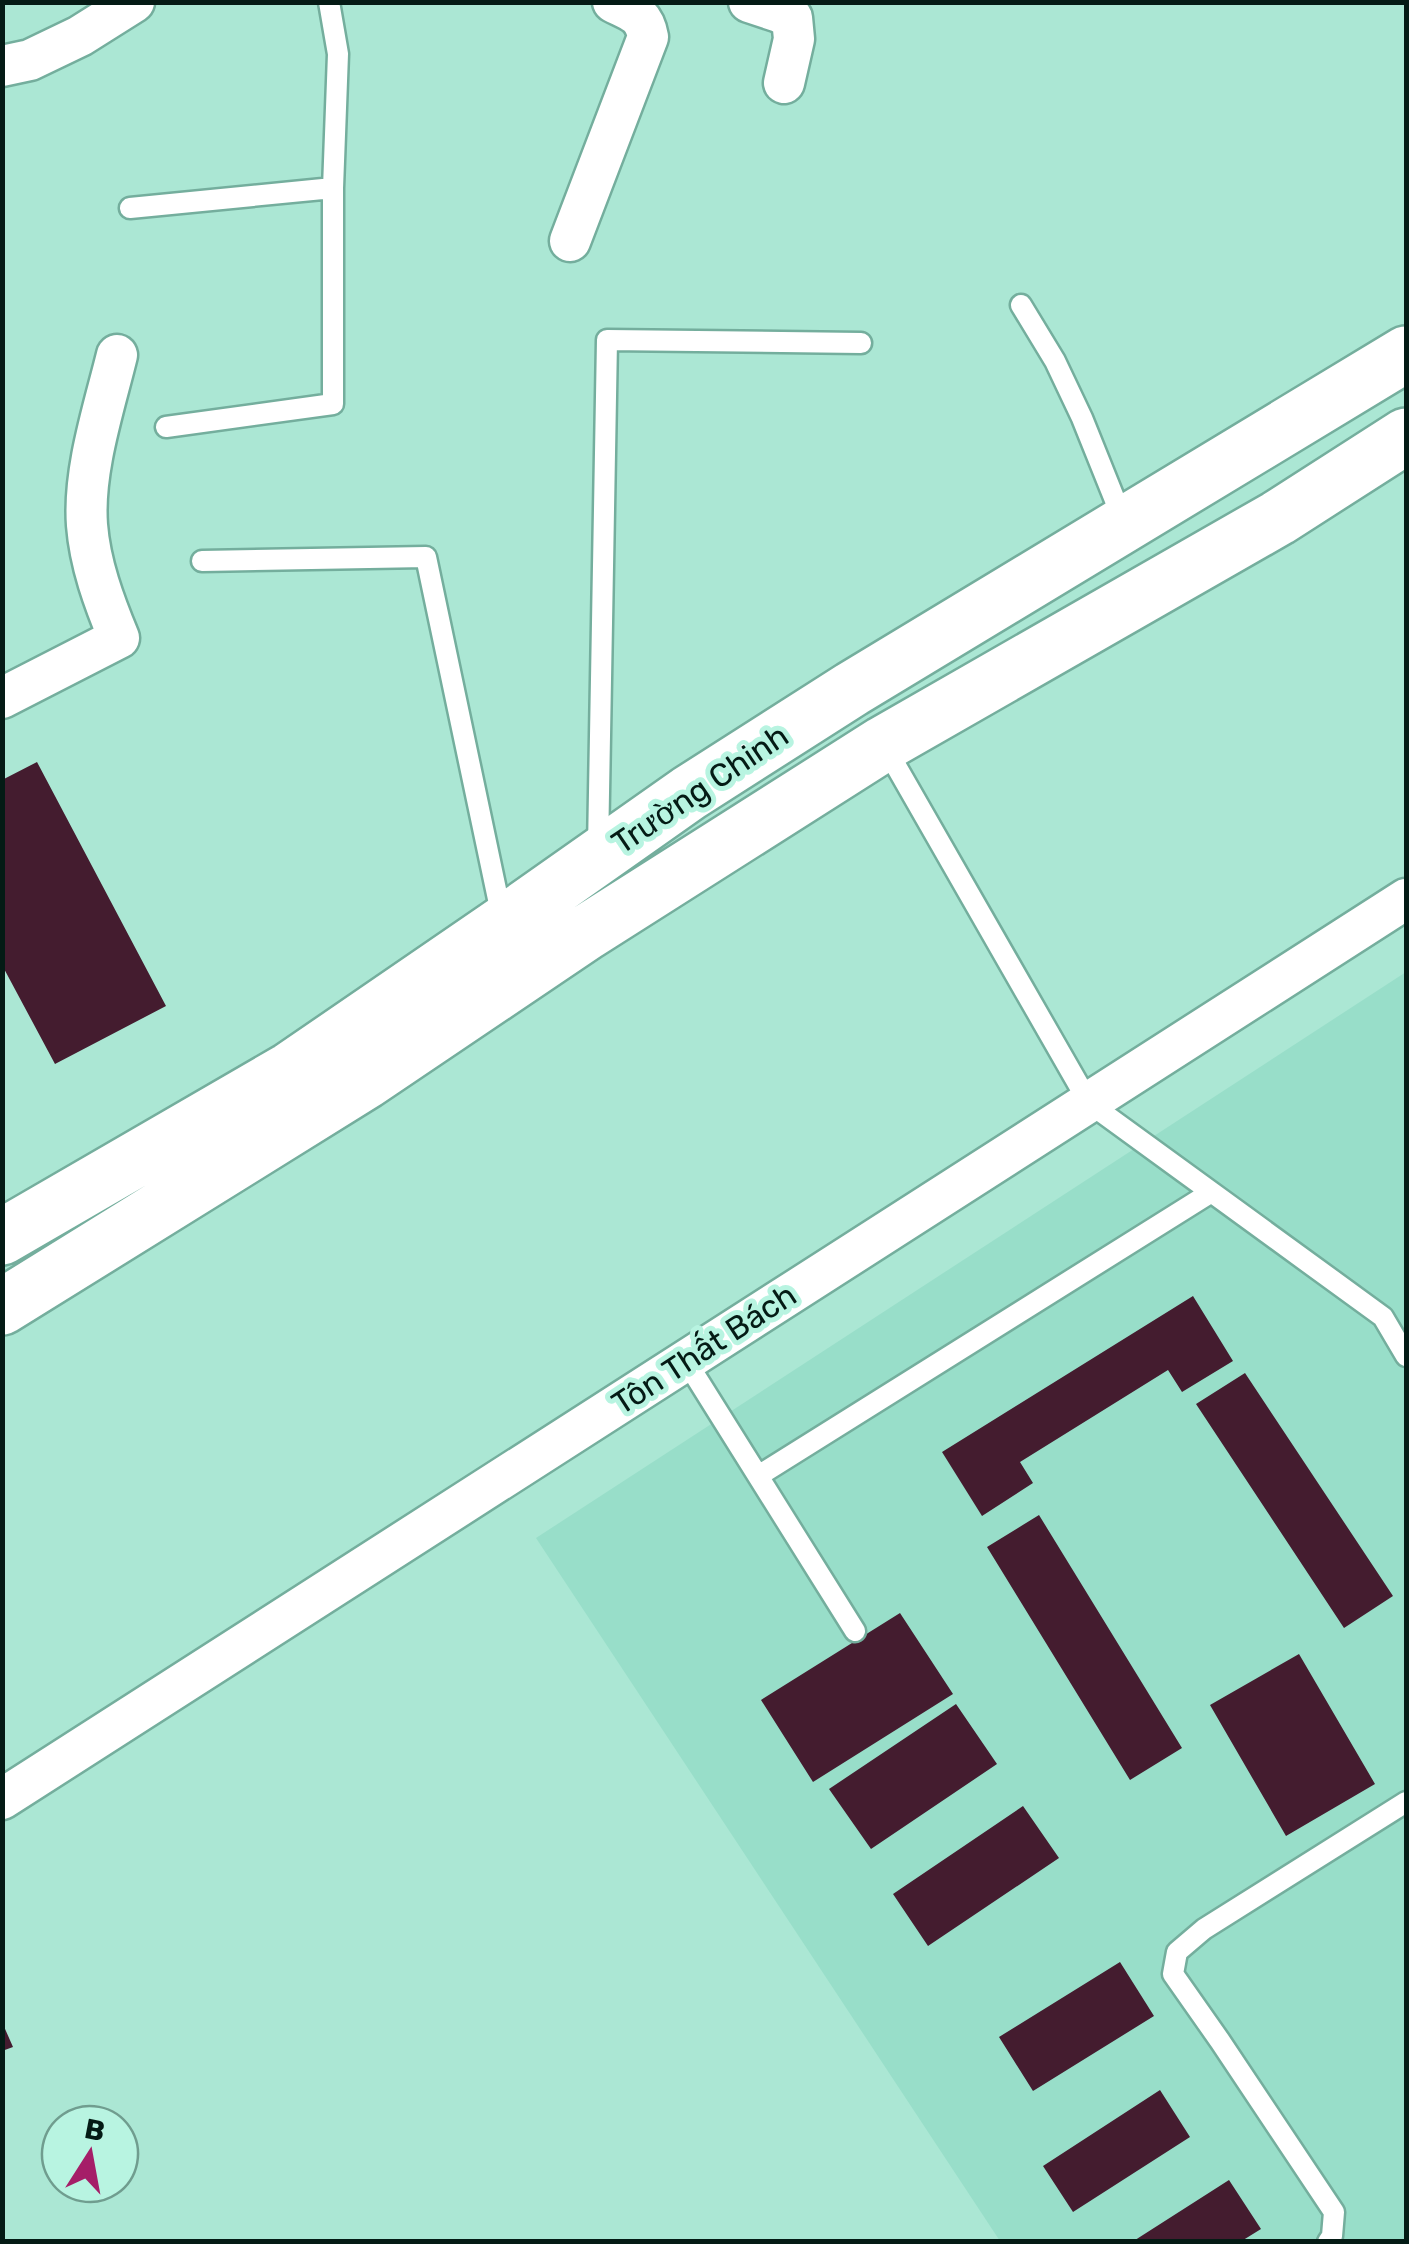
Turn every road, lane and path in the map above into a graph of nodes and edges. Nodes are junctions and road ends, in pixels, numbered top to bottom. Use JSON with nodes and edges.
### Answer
{"nodes":[{"id":1,"x":134,"y":2,"type":"edge"},
{"id":2,"x":330,"y":2,"type":"edge"},
{"id":3,"x":749,"y":2,"type":"edge"},
{"id":4,"x":641,"y":10,"type":"edge"},
{"id":5,"x":2,"y":66,"type":"edge"},
{"id":6,"x":784,"y":83,"type":"dead end"},
{"id":7,"x":332,"y":188,"type":"junction"},
{"id":8,"x":130,"y":208,"type":"dead end"},
{"id":9,"x":570,"y":242,"type":"dead end"},
{"id":10,"x":1021,"y":305,"type":"dead end"},
{"id":11,"x":861,"y":342,"type":"dead end"},
{"id":12,"x":1406,"y":354,"type":"edge"},
{"id":13,"x":117,"y":355,"type":"dead end"},
{"id":14,"x":166,"y":427,"type":"dead end"},
{"id":15,"x":1406,"y":436,"type":"edge"},
{"id":16,"x":1124,"y":524,"type":"junction"},
{"id":17,"x":202,"y":560,"type":"dead end"},
{"id":18,"x":2,"y":698,"type":"edge"},
{"id":19,"x":883,"y":744,"type":"junction"},
{"id":20,"x":598,"y":856,"type":"junction"},
{"id":21,"x":1406,"y":899,"type":"edge"},
{"id":22,"x":503,"y":924,"type":"junction"},
{"id":23,"x":1089,"y":1103,"type":"junction"},
{"id":24,"x":1210,"y":1193,"type":"junction"},
{"id":25,"x":2,"y":1237,"type":"edge"},
{"id":26,"x":2,"y":1306,"type":"edge"},
{"id":27,"x":1406,"y":1356,"type":"edge"},
{"id":28,"x":686,"y":1361,"type":"junction"},
{"id":29,"x":758,"y":1476,"type":"junction"},
{"id":30,"x":855,"y":1632,"type":"dead end"},
{"id":31,"x":2,"y":1800,"type":"edge"},
{"id":32,"x":1406,"y":1802,"type":"edge"},
{"id":33,"x":1328,"y":2242,"type":"edge"}],
"edges":[{"from":1,"to":5,"type":"street"},
{"from":2,"to":7,"type":"lane"},
{"from":3,"to":6,"type":"street"},
{"from":4,"to":9,"type":"street"},
{"from":7,"to":8,"type":"lane"},
{"from":7,"to":14,"type":"lane"},
{"from":10,"to":16,"type":"lane"},
{"from":11,"to":20,"type":"lane"},
{"from":12,"to":16,"type":"highway","name":"Trường Chinh"},
{"from":13,"to":18,"type":"street"},
{"from":15,"to":19,"type":"highway","name":"Trường Chinh"},
{"from":16,"to":20,"type":"highway","name":"Trường Chinh"},
{"from":17,"to":22,"type":"lane"},
{"from":19,"to":23,"type":"lane"},
{"from":19,"to":26,"type":"highway","name":"Trường Chinh"},
{"from":20,"to":22,"type":"highway","name":"Trường Chinh"},
{"from":21,"to":23,"type":"street","name":"Tôn Thất Bách"},
{"from":22,"to":25,"type":"highway","name":"Trường Chinh"},
{"from":23,"to":24,"type":"lane"},
{"from":23,"to":28,"type":"street","name":"Tôn Thất Bách"},
{"from":24,"to":27,"type":"lane"},
{"from":24,"to":29,"type":"lane"},
{"from":28,"to":29,"type":"lane"},
{"from":28,"to":31,"type":"street","name":"Tôn Thất Bách"},
{"from":29,"to":30,"type":"lane"},
{"from":32,"to":33,"type":"lane"}]}
